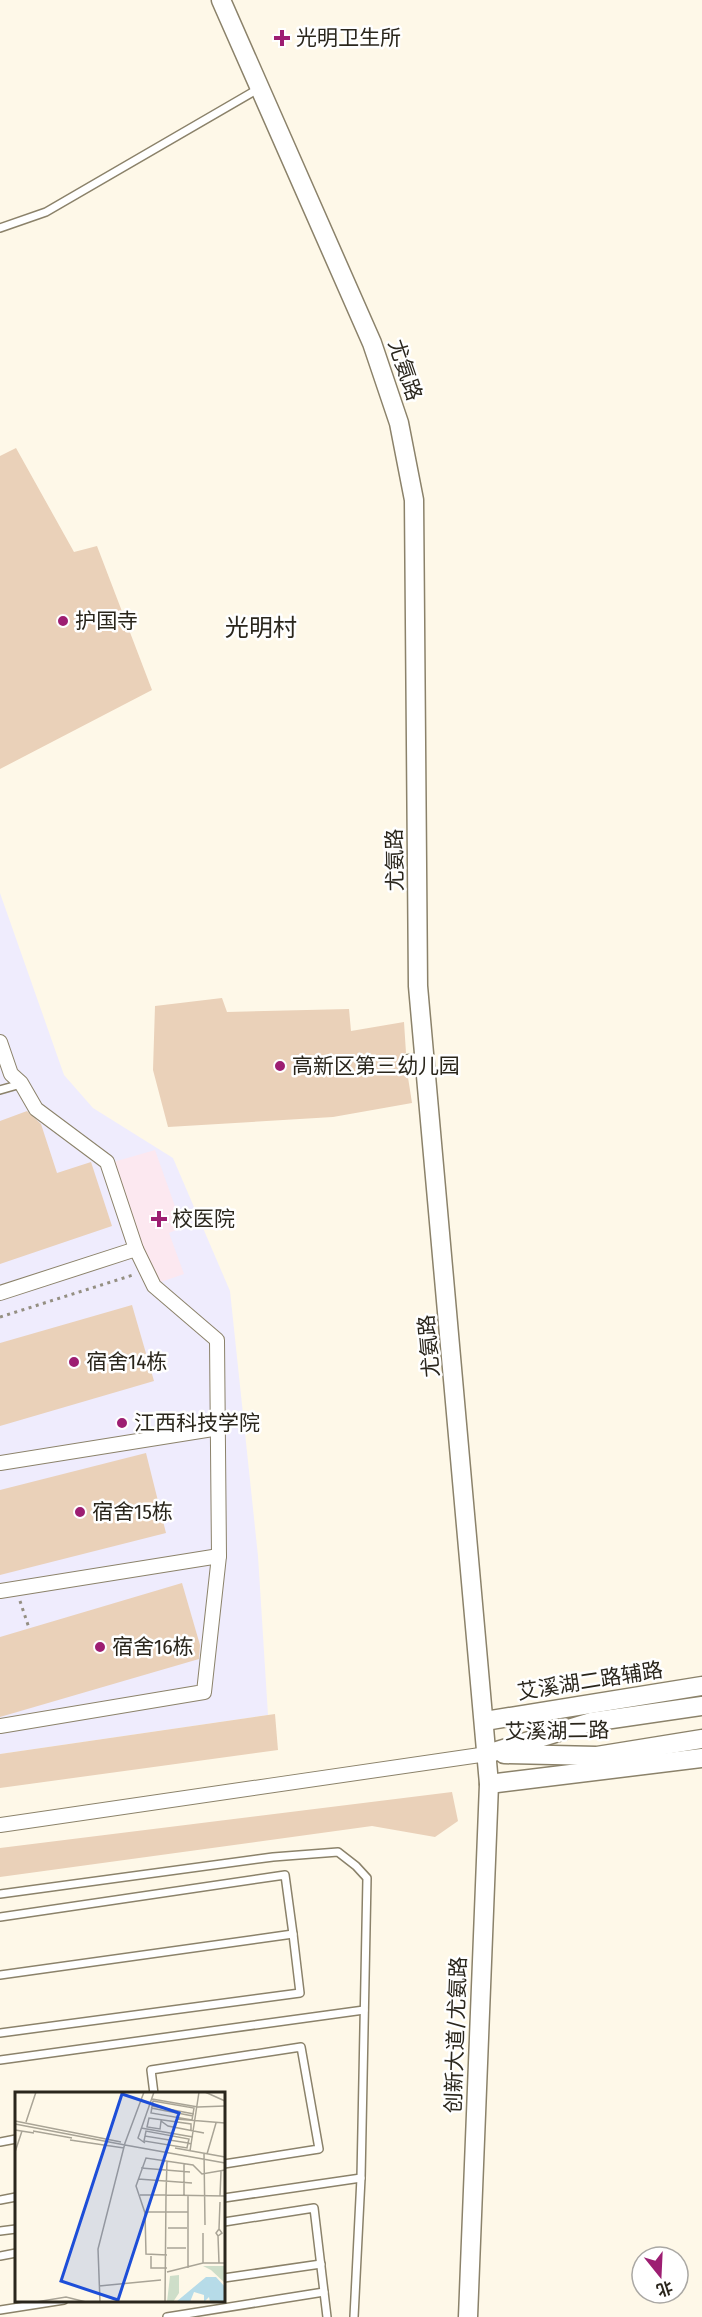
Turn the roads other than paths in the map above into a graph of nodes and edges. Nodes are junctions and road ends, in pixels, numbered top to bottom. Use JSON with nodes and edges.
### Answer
{"nodes":[{"id":1,"x":221,"y":0,"type":"edge"},
{"id":2,"x":260,"y":87,"type":"junction"},
{"id":3,"x":0,"y":228,"type":"edge"},
{"id":4,"x":0,"y":1042,"type":"edge"},
{"id":5,"x":426,"y":1059,"type":"junction"},
{"id":6,"x":406,"y":1062,"type":"dead end"},
{"id":7,"x":21,"y":1083,"type":"junction"},
{"id":8,"x":0,"y":1090,"type":"edge"},
{"id":9,"x":136,"y":1249,"type":"junction"},
{"id":10,"x":0,"y":1293,"type":"edge"},
{"id":11,"x":219,"y":1428,"type":"junction"},
{"id":12,"x":0,"y":1462,"type":"edge"},
{"id":13,"x":219,"y":1556,"type":"junction"},
{"id":14,"x":0,"y":1591,"type":"edge"},
{"id":15,"x":702,"y":1686,"type":"edge"},
{"id":16,"x":702,"y":1706,"type":"edge"},
{"id":17,"x":485,"y":1721,"type":"junction"},
{"id":18,"x":0,"y":1726,"type":"edge"},
{"id":19,"x":702,"y":1739,"type":"edge"},
{"id":20,"x":488,"y":1754,"type":"junction"},
{"id":21,"x":702,"y":1758,"type":"edge"},
{"id":22,"x":489,"y":1784,"type":"junction"},
{"id":23,"x":0,"y":1825,"type":"edge"},
{"id":24,"x":0,"y":1894,"type":"edge"},
{"id":25,"x":0,"y":1917,"type":"edge"},
{"id":26,"x":293,"y":1934,"type":"junction"},
{"id":27,"x":0,"y":1975,"type":"edge"},
{"id":28,"x":364,"y":2010,"type":"junction"},
{"id":29,"x":0,"y":2033,"type":"edge"},
{"id":30,"x":0,"y":2060,"type":"edge"},
{"id":31,"x":154,"y":2092,"type":"edge"},
{"id":32,"x":15,"y":2139,"type":"edge"},
{"id":33,"x":0,"y":2142,"type":"edge"},
{"id":34,"x":225,"y":2164,"type":"edge"},
{"id":35,"x":361,"y":2178,"type":"junction"},
{"id":36,"x":15,"y":2197,"type":"edge"},
{"id":37,"x":225,"y":2198,"type":"edge"},
{"id":38,"x":0,"y":2200,"type":"edge"},
{"id":39,"x":225,"y":2222,"type":"edge"},
{"id":40,"x":15,"y":2229,"type":"edge"},
{"id":41,"x":0,"y":2231,"type":"edge"},
{"id":42,"x":15,"y":2253,"type":"edge"},
{"id":43,"x":0,"y":2256,"type":"edge"},
{"id":44,"x":321,"y":2264,"type":"junction"},
{"id":45,"x":225,"y":2278,"type":"edge"},
{"id":46,"x":324,"y":2292,"type":"junction"},
{"id":47,"x":57,"y":2302,"type":"edge"},
{"id":48,"x":0,"y":2310,"type":"edge"},
{"id":49,"x":167,"y":2317,"type":"edge"},
{"id":50,"x":327,"y":2317,"type":"edge"},
{"id":51,"x":354,"y":2317,"type":"edge"},
{"id":52,"x":468,"y":2317,"type":"edge"}],
"edges":[{"from":1,"to":2,"type":"main road","name":"尤氨路"},
{"from":2,"to":3,"type":"lane"},
{"from":2,"to":5,"type":"main road","name":"尤氨路"},
{"from":4,"to":7,"type":"street"},
{"from":5,"to":6,"type":"street"},
{"from":5,"to":17,"type":"main road","name":"尤氨路"},
{"from":7,"to":8,"type":"lane"},
{"from":7,"to":9,"type":"street"},
{"from":9,"to":10,"type":"street"},
{"from":9,"to":11,"type":"street"},
{"from":11,"to":12,"type":"street"},
{"from":11,"to":13,"type":"street"},
{"from":13,"to":14,"type":"street"},
{"from":13,"to":18,"type":"street"},
{"from":15,"to":17,"type":"main road","name":"艾溪湖二路辅路"},
{"from":16,"to":20,"type":"main road","name":"艾溪湖二路"},
{"from":17,"to":20,"type":"main road","name":"尤氨路"},
{"from":19,"to":20,"type":"main road","name":"艾溪湖二路"},
{"from":20,"to":22,"type":"main road","name":"创新大道/尤氨路"},
{"from":20,"to":23,"type":"street"},
{"from":21,"to":22,"type":"main road"},
{"from":22,"to":52,"type":"main road","name":"创新大道/尤氨路"},
{"from":24,"to":28,"type":"lane"},
{"from":25,"to":26,"type":"lane"},
{"from":26,"to":27,"type":"lane"},
{"from":26,"to":29,"type":"lane"},
{"from":28,"to":30,"type":"lane"},
{"from":28,"to":35,"type":"lane"},
{"from":31,"to":34,"type":"lane"},
{"from":32,"to":33,"type":"lane"},
{"from":35,"to":37,"type":"lane"},
{"from":35,"to":51,"type":"lane"},
{"from":36,"to":38,"type":"lane"},
{"from":39,"to":44,"type":"lane"},
{"from":40,"to":41,"type":"lane"},
{"from":42,"to":43,"type":"lane"},
{"from":44,"to":45,"type":"lane"},
{"from":44,"to":46,"type":"lane"},
{"from":46,"to":49,"type":"lane"},
{"from":46,"to":50,"type":"lane"},
{"from":47,"to":48,"type":"lane"}]}
